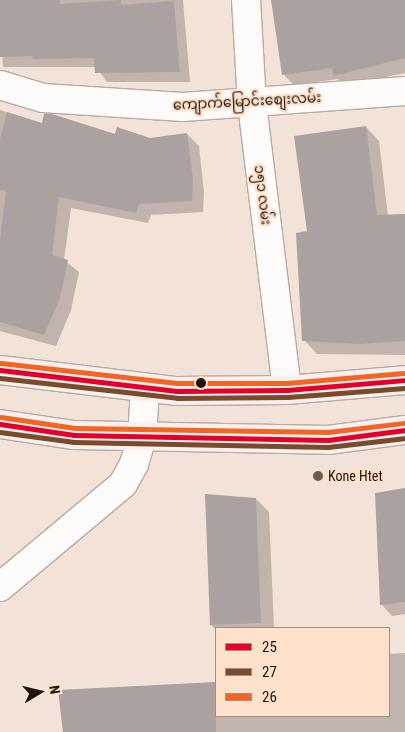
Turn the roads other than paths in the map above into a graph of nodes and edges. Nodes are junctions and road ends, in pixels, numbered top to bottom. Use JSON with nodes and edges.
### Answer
{"nodes":[{"id":1,"x":246,"y":0,"type":"edge"},
{"id":2,"x":0,"y":85,"type":"edge"},
{"id":3,"x":405,"y":91,"type":"edge"},
{"id":4,"x":252,"y":104,"type":"junction"},
{"id":5,"x":0,"y":370,"type":"edge"},
{"id":6,"x":405,"y":380,"type":"edge"},
{"id":7,"x":145,"y":389,"type":"junction"},
{"id":8,"x":288,"y":390,"type":"junction"},
{"id":9,"x":0,"y":424,"type":"edge"},
{"id":10,"x":405,"y":430,"type":"edge"},
{"id":11,"x":142,"y":437,"type":"junction"},
{"id":12,"x":0,"y":587,"type":"edge"}],
"edges":[{"from":1,"to":4,"type":"street","name":"၁၅၁ လမ်း"},
{"from":2,"to":4,"type":"street","name":"ကျောက်မြောင်းစျေးလမ်း"},
{"from":3,"to":4,"type":"street","name":"ကျောက်မြောင်းစျေးလမ်း"},
{"from":4,"to":8,"type":"street","name":"၁၅၁ လမ်း"},
{"from":5,"to":7,"type":"main road"},
{"from":6,"to":8,"type":"main road"},
{"from":7,"to":8,"type":"main road"},
{"from":7,"to":11,"type":"street"},
{"from":9,"to":11,"type":"main road"},
{"from":10,"to":11,"type":"main road"},
{"from":11,"to":12,"type":"street"}]}
